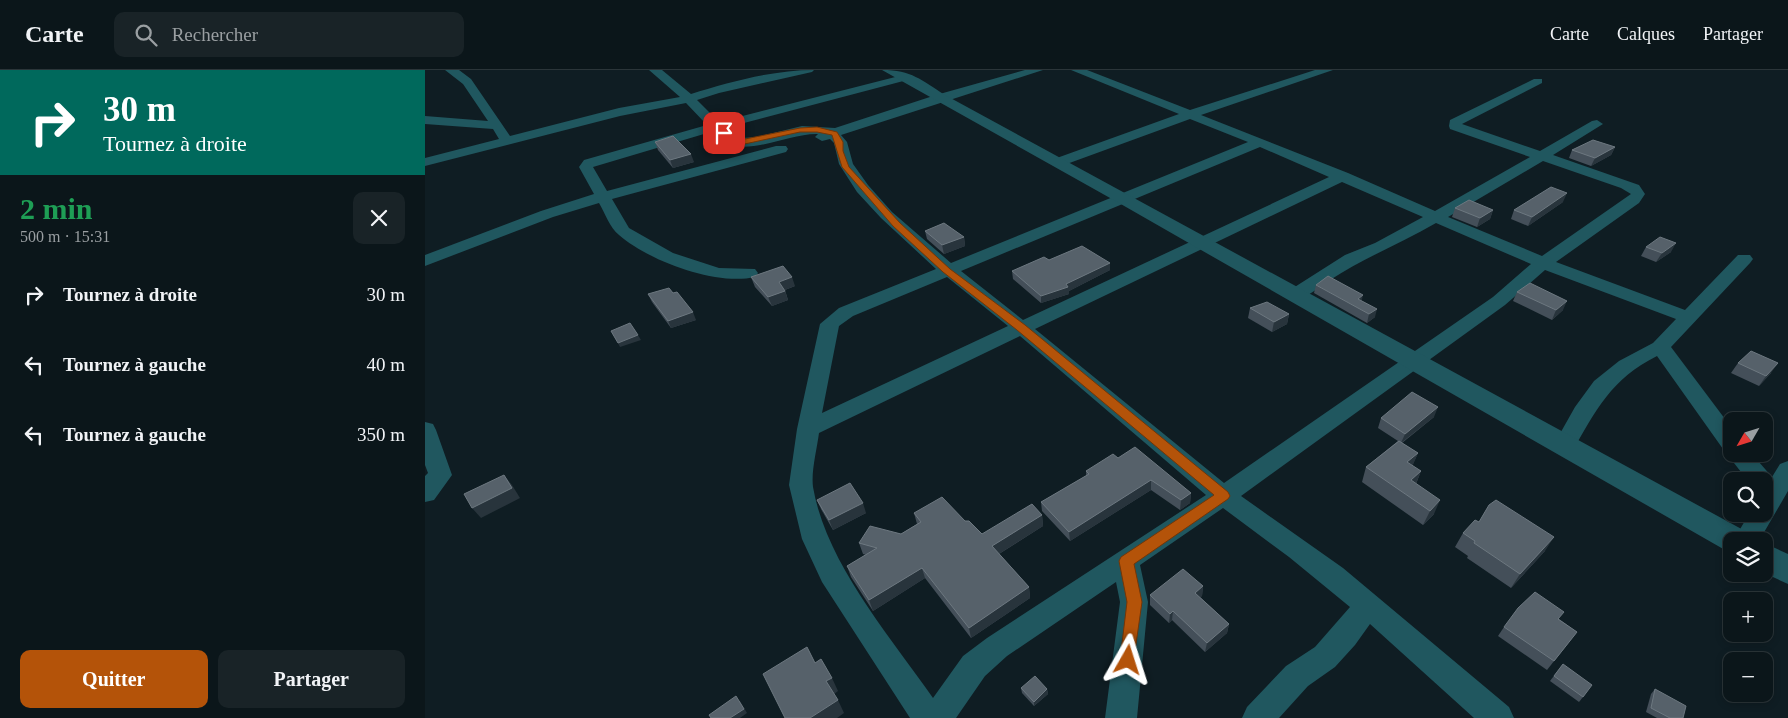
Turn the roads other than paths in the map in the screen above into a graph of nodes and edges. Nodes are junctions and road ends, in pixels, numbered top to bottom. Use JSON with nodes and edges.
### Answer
{"nodes":[{"id":1,"x":451,"y":70,"type":"edge"},
{"id":2,"x":655,"y":70,"type":"edge"},
{"id":3,"x":808,"y":70,"type":"edge"},
{"id":4,"x":1037,"y":70,"type":"edge"},
{"id":5,"x":1077,"y":70,"type":"edge"},
{"id":6,"x":1327,"y":70,"type":"edge"},
{"id":7,"x":898,"y":74,"type":"edge"},
{"id":8,"x":1538,"y":81,"type":"dead end"},
{"id":9,"x":940,"y":98,"type":"junction"},
{"id":10,"x":689,"y":99,"type":"junction"},
{"id":11,"x":1190,"y":114,"type":"junction"},
{"id":12,"x":425,"y":120,"type":"edge"},
{"id":13,"x":1597,"y":124,"type":"dead end"},
{"id":14,"x":496,"y":125,"type":"junction"},
{"id":15,"x":717,"y":126,"type":"junction"},
{"id":16,"x":835,"y":134,"type":"junction"},
{"id":17,"x":507,"y":141,"type":"junction"},
{"id":18,"x":1260,"y":142,"type":"junction"},
{"id":19,"x":1541,"y":155,"type":"junction"},
{"id":20,"x":425,"y":162,"type":"edge"},
{"id":21,"x":1059,"y":162,"type":"junction"},
{"id":22,"x":1343,"y":176,"type":"junction"},
{"id":23,"x":604,"y":196,"type":"junction"},
{"id":24,"x":1126,"y":199,"type":"junction"},
{"id":25,"x":1434,"y":218,"type":"junction"},
{"id":26,"x":1202,"y":242,"type":"junction"},
{"id":27,"x":1744,"y":260,"type":"dead end"},
{"id":28,"x":425,"y":261,"type":"edge"},
{"id":29,"x":1543,"y":263,"type":"junction"},
{"id":30,"x":947,"y":270,"type":"junction"},
{"id":31,"x":749,"y":273,"type":"dead end"},
{"id":32,"x":1296,"y":294,"type":"junction"},
{"id":33,"x":1687,"y":317,"type":"junction"},
{"id":34,"x":1021,"y":328,"type":"junction"},
{"id":35,"x":1660,"y":347,"type":"junction"},
{"id":36,"x":1414,"y":361,"type":"junction"},
{"id":37,"x":808,"y":428,"type":"junction"},
{"id":38,"x":425,"y":430,"type":"edge"},
{"id":39,"x":1723,"y":432,"type":"edge"},
{"id":40,"x":1563,"y":446,"type":"junction"},
{"id":41,"x":1788,"y":470,"type":"edge"},
{"id":42,"x":1773,"y":488,"type":"edge"},
{"id":43,"x":425,"y":493,"type":"edge"},
{"id":44,"x":1223,"y":496,"type":"junction"},
{"id":45,"x":1723,"y":534,"type":"edge"},
{"id":46,"x":1126,"y":561,"type":"junction"},
{"id":47,"x":1773,"y":561,"type":"edge"},
{"id":48,"x":1788,"y":570,"type":"edge"},
{"id":49,"x":1367,"y":606,"type":"junction"},
{"id":50,"x":929,"y":718,"type":"edge"},
{"id":51,"x":938,"y":718,"type":"edge"},
{"id":52,"x":1121,"y":718,"type":"edge"},
{"id":53,"x":1258,"y":718,"type":"edge"},
{"id":54,"x":1498,"y":718,"type":"edge"}],
"edges":[{"from":1,"to":14,"type":"street"},
{"from":2,"to":10,"type":"street"},
{"from":3,"to":10,"type":"street"},
{"from":4,"to":9,"type":"street"},
{"from":5,"to":11,"type":"street"},
{"from":6,"to":11,"type":"street"},
{"from":7,"to":9,"type":"street"},
{"from":7,"to":15,"type":"street"},
{"from":8,"to":19,"type":"street"},
{"from":9,"to":16,"type":"street"},
{"from":9,"to":21,"type":"street"},
{"from":10,"to":15,"type":"street"},
{"from":10,"to":17,"type":"street"},
{"from":11,"to":18,"type":"street"},
{"from":11,"to":21,"type":"street"},
{"from":12,"to":14,"type":"street"},
{"from":13,"to":19,"type":"street"},
{"from":14,"to":17,"type":"street"},
{"from":15,"to":16,"type":"street"},
{"from":15,"to":23,"type":"street"},
{"from":16,"to":23,"type":"street"},
{"from":16,"to":30,"type":"street"},
{"from":17,"to":20,"type":"street"},
{"from":18,"to":22,"type":"street"},
{"from":18,"to":24,"type":"street"},
{"from":19,"to":25,"type":"street"},
{"from":19,"to":29,"type":"street"},
{"from":21,"to":24,"type":"street"},
{"from":22,"to":25,"type":"street"},
{"from":22,"to":26,"type":"street"},
{"from":23,"to":28,"type":"street"},
{"from":23,"to":31,"type":"street"},
{"from":24,"to":26,"type":"street"},
{"from":24,"to":30,"type":"street"},
{"from":25,"to":29,"type":"street"},
{"from":25,"to":32,"type":"street"},
{"from":26,"to":32,"type":"street"},
{"from":26,"to":34,"type":"street"},
{"from":27,"to":33,"type":"street"},
{"from":29,"to":33,"type":"street"},
{"from":29,"to":36,"type":"street"},
{"from":30,"to":34,"type":"street"},
{"from":30,"to":37,"type":"street"},
{"from":32,"to":36,"type":"street"},
{"from":33,"to":35,"type":"street"},
{"from":34,"to":37,"type":"street"},
{"from":34,"to":44,"type":"street"},
{"from":35,"to":39,"type":"street"},
{"from":35,"to":40,"type":"street"},
{"from":36,"to":40,"type":"street"},
{"from":36,"to":44,"type":"street"},
{"from":37,"to":50,"type":"street"},
{"from":38,"to":43,"type":"street"},
{"from":40,"to":45,"type":"street"},
{"from":41,"to":42,"type":"street"},
{"from":44,"to":46,"type":"street"},
{"from":44,"to":49,"type":"street"},
{"from":46,"to":51,"type":"street"},
{"from":46,"to":52,"type":"street"},
{"from":47,"to":48,"type":"street"},
{"from":49,"to":53,"type":"street"},
{"from":49,"to":54,"type":"street"}]}
